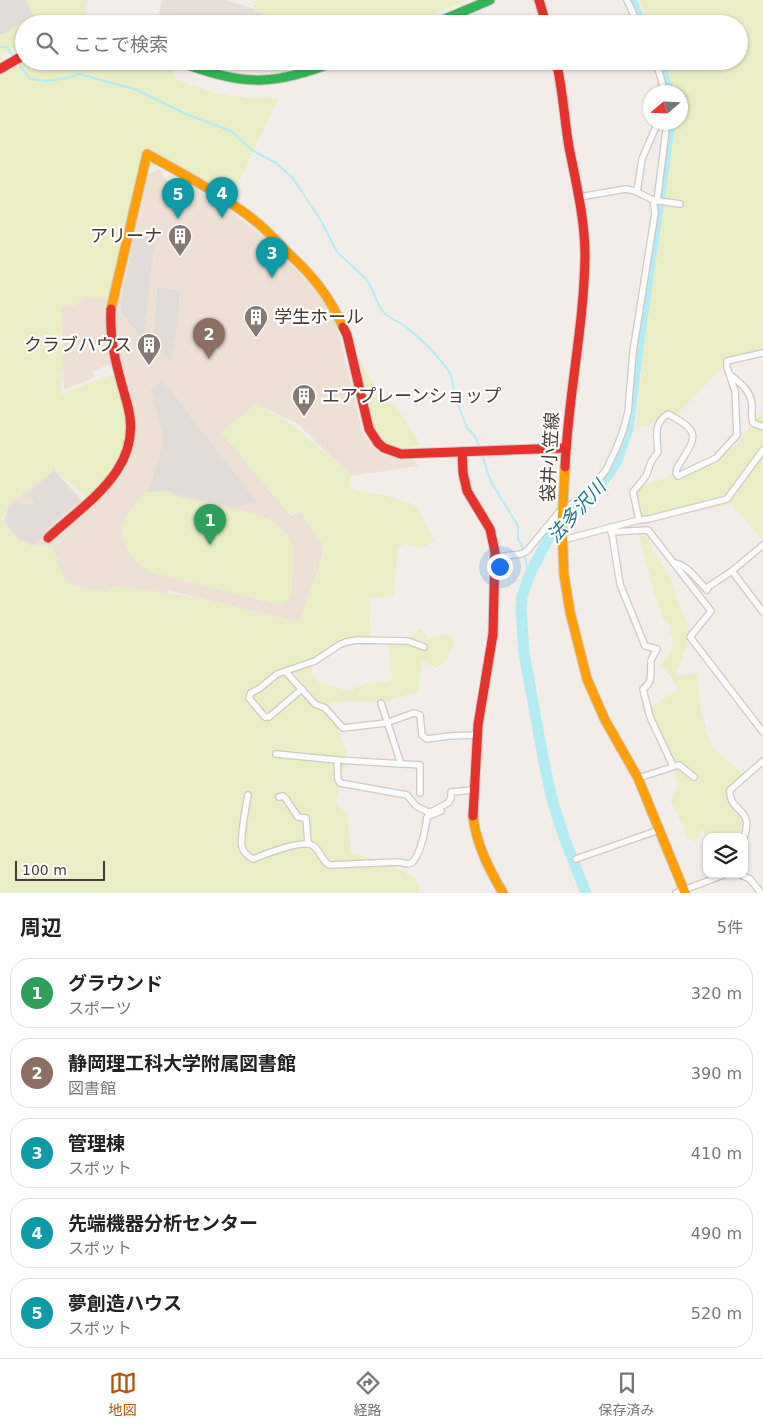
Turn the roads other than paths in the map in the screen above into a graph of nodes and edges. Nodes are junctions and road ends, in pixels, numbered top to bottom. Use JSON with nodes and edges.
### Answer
{"nodes":[{"id":1,"x":490,"y":0,"type":"edge"},
{"id":2,"x":539,"y":0,"type":"edge"},
{"id":3,"x":627,"y":0,"type":"edge"},
{"id":4,"x":454,"y":15,"type":"edge"},
{"id":5,"x":543,"y":15,"type":"edge"},
{"id":6,"x":634,"y":15,"type":"edge"},
{"id":7,"x":15,"y":60,"type":"edge"},
{"id":8,"x":0,"y":69,"type":"edge"},
{"id":9,"x":203,"y":70,"type":"edge"},
{"id":10,"x":311,"y":70,"type":"edge"},
{"id":11,"x":558,"y":70,"type":"edge"},
{"id":12,"x":658,"y":70,"type":"edge"},
{"id":13,"x":662,"y":85,"type":"edge"},
{"id":14,"x":655,"y":130,"type":"edge"},
{"id":15,"x":667,"y":131,"type":"joint"},
{"id":16,"x":654,"y":134,"type":"junction"},
{"id":17,"x":638,"y":192,"type":"junction"},
{"id":18,"x":579,"y":197,"type":"junction"},
{"id":19,"x":655,"y":200,"type":"junction"},
{"id":20,"x":680,"y":204,"type":"dead end"},
{"id":21,"x":763,"y":353,"type":"edge"},
{"id":22,"x":730,"y":375,"type":"junction"},
{"id":23,"x":763,"y":427,"type":"edge"},
{"id":24,"x":566,"y":448,"type":"junction"},
{"id":25,"x":763,"y":450,"type":"edge"},
{"id":26,"x":462,"y":452,"type":"junction"},
{"id":27,"x":564,"y":510,"type":"junction"},
{"id":28,"x":639,"y":520,"type":"junction"},
{"id":29,"x":611,"y":530,"type":"junction"},
{"id":30,"x":48,"y":538,"type":"dead end"},
{"id":31,"x":563,"y":540,"type":"junction"},
{"id":32,"x":763,"y":545,"type":"edge"},
{"id":33,"x":495,"y":557,"type":"junction"},
{"id":34,"x":674,"y":563,"type":"junction"},
{"id":35,"x":732,"y":572,"type":"junction"},
{"id":36,"x":763,"y":612,"type":"edge"},
{"id":37,"x":424,"y":647,"type":"dead end"},
{"id":38,"x":286,"y":672,"type":"junction"},
{"id":39,"x":302,"y":689,"type":"junction"},
{"id":40,"x":381,"y":703,"type":"dead end"},
{"id":41,"x":386,"y":723,"type":"junction"},
{"id":42,"x":763,"y":732,"type":"edge"},
{"id":43,"x":477,"y":735,"type":"junction"},
{"id":44,"x":276,"y":754,"type":"dead end"},
{"id":45,"x":337,"y":760,"type":"junction"},
{"id":46,"x":763,"y":761,"type":"edge"},
{"id":47,"x":400,"y":764,"type":"junction"},
{"id":48,"x":673,"y":766,"type":"junction"},
{"id":49,"x":638,"y":778,"type":"junction"},
{"id":50,"x":694,"y":778,"type":"dead end"},
{"id":51,"x":474,"y":790,"type":"junction"},
{"id":52,"x":420,"y":793,"type":"dead end"},
{"id":53,"x":248,"y":795,"type":"dead end"},
{"id":54,"x":279,"y":797,"type":"dead end"},
{"id":55,"x":440,"y":808,"type":"junction"},
{"id":56,"x":659,"y":830,"type":"junction"},
{"id":57,"x":745,"y":833,"type":"edge"},
{"id":58,"x":308,"y":844,"type":"junction"},
{"id":59,"x":576,"y":859,"type":"dead end"},
{"id":60,"x":716,"y":878,"type":"edge"},
{"id":61,"x":748,"y":878,"type":"edge"},
{"id":62,"x":681,"y":892,"type":"edge"},
{"id":63,"x":503,"y":893,"type":"edge"},
{"id":64,"x":761,"y":893,"type":"edge"}],
"edges":[{"from":1,"to":4,"type":"street"},
{"from":2,"to":5,"type":"street"},
{"from":3,"to":6,"type":"street"},
{"from":7,"to":8,"type":"street"},
{"from":9,"to":10,"type":"street"},
{"from":11,"to":18,"type":"street","name":"袋井小笠線"},
{"from":12,"to":13,"type":"street"},
{"from":14,"to":16,"type":"street"},
{"from":15,"to":16,"type":"street"},
{"from":15,"to":19,"type":"street"},
{"from":16,"to":17,"type":"street"},
{"from":17,"to":18,"type":"street"},
{"from":17,"to":19,"type":"street"},
{"from":18,"to":24,"type":"street","name":"袋井小笠線"},
{"from":19,"to":20,"type":"street"},
{"from":19,"to":27,"type":"street"},
{"from":21,"to":22,"type":"street"},
{"from":22,"to":23,"type":"street"},
{"from":22,"to":28,"type":"street"},
{"from":24,"to":26,"type":"street"},
{"from":24,"to":27,"type":"street","name":"袋井小笠線"},
{"from":25,"to":28,"type":"street"},
{"from":26,"to":30,"type":"street"},
{"from":26,"to":33,"type":"street"},
{"from":27,"to":31,"type":"street","name":"袋井小笠線"},
{"from":27,"to":33,"type":"street"},
{"from":28,"to":29,"type":"street"},
{"from":29,"to":31,"type":"street"},
{"from":29,"to":34,"type":"street"},
{"from":29,"to":48,"type":"street"},
{"from":31,"to":49,"type":"street","name":"袋井小笠線"},
{"from":32,"to":35,"type":"street"},
{"from":33,"to":43,"type":"street"},
{"from":34,"to":35,"type":"street"},
{"from":34,"to":42,"type":"street"},
{"from":35,"to":36,"type":"street"},
{"from":37,"to":38,"type":"street"},
{"from":38,"to":39,"type":"street"},
{"from":38,"to":39,"type":"street"},
{"from":39,"to":41,"type":"street"},
{"from":40,"to":41,"type":"street"},
{"from":41,"to":43,"type":"street"},
{"from":41,"to":47,"type":"street"},
{"from":43,"to":51,"type":"street"},
{"from":44,"to":45,"type":"street"},
{"from":45,"to":47,"type":"street"},
{"from":45,"to":55,"type":"street"},
{"from":46,"to":57,"type":"street"},
{"from":47,"to":52,"type":"street"},
{"from":48,"to":49,"type":"street"},
{"from":48,"to":50,"type":"street"},
{"from":49,"to":56,"type":"street","name":"袋井小笠線"},
{"from":51,"to":55,"type":"street"},
{"from":51,"to":63,"type":"street"},
{"from":53,"to":58,"type":"street"},
{"from":54,"to":58,"type":"street"},
{"from":55,"to":58,"type":"street"},
{"from":56,"to":59,"type":"street"},
{"from":56,"to":62,"type":"street","name":"袋井小笠線"},
{"from":60,"to":62,"type":"street"},
{"from":61,"to":64,"type":"street"}]}
